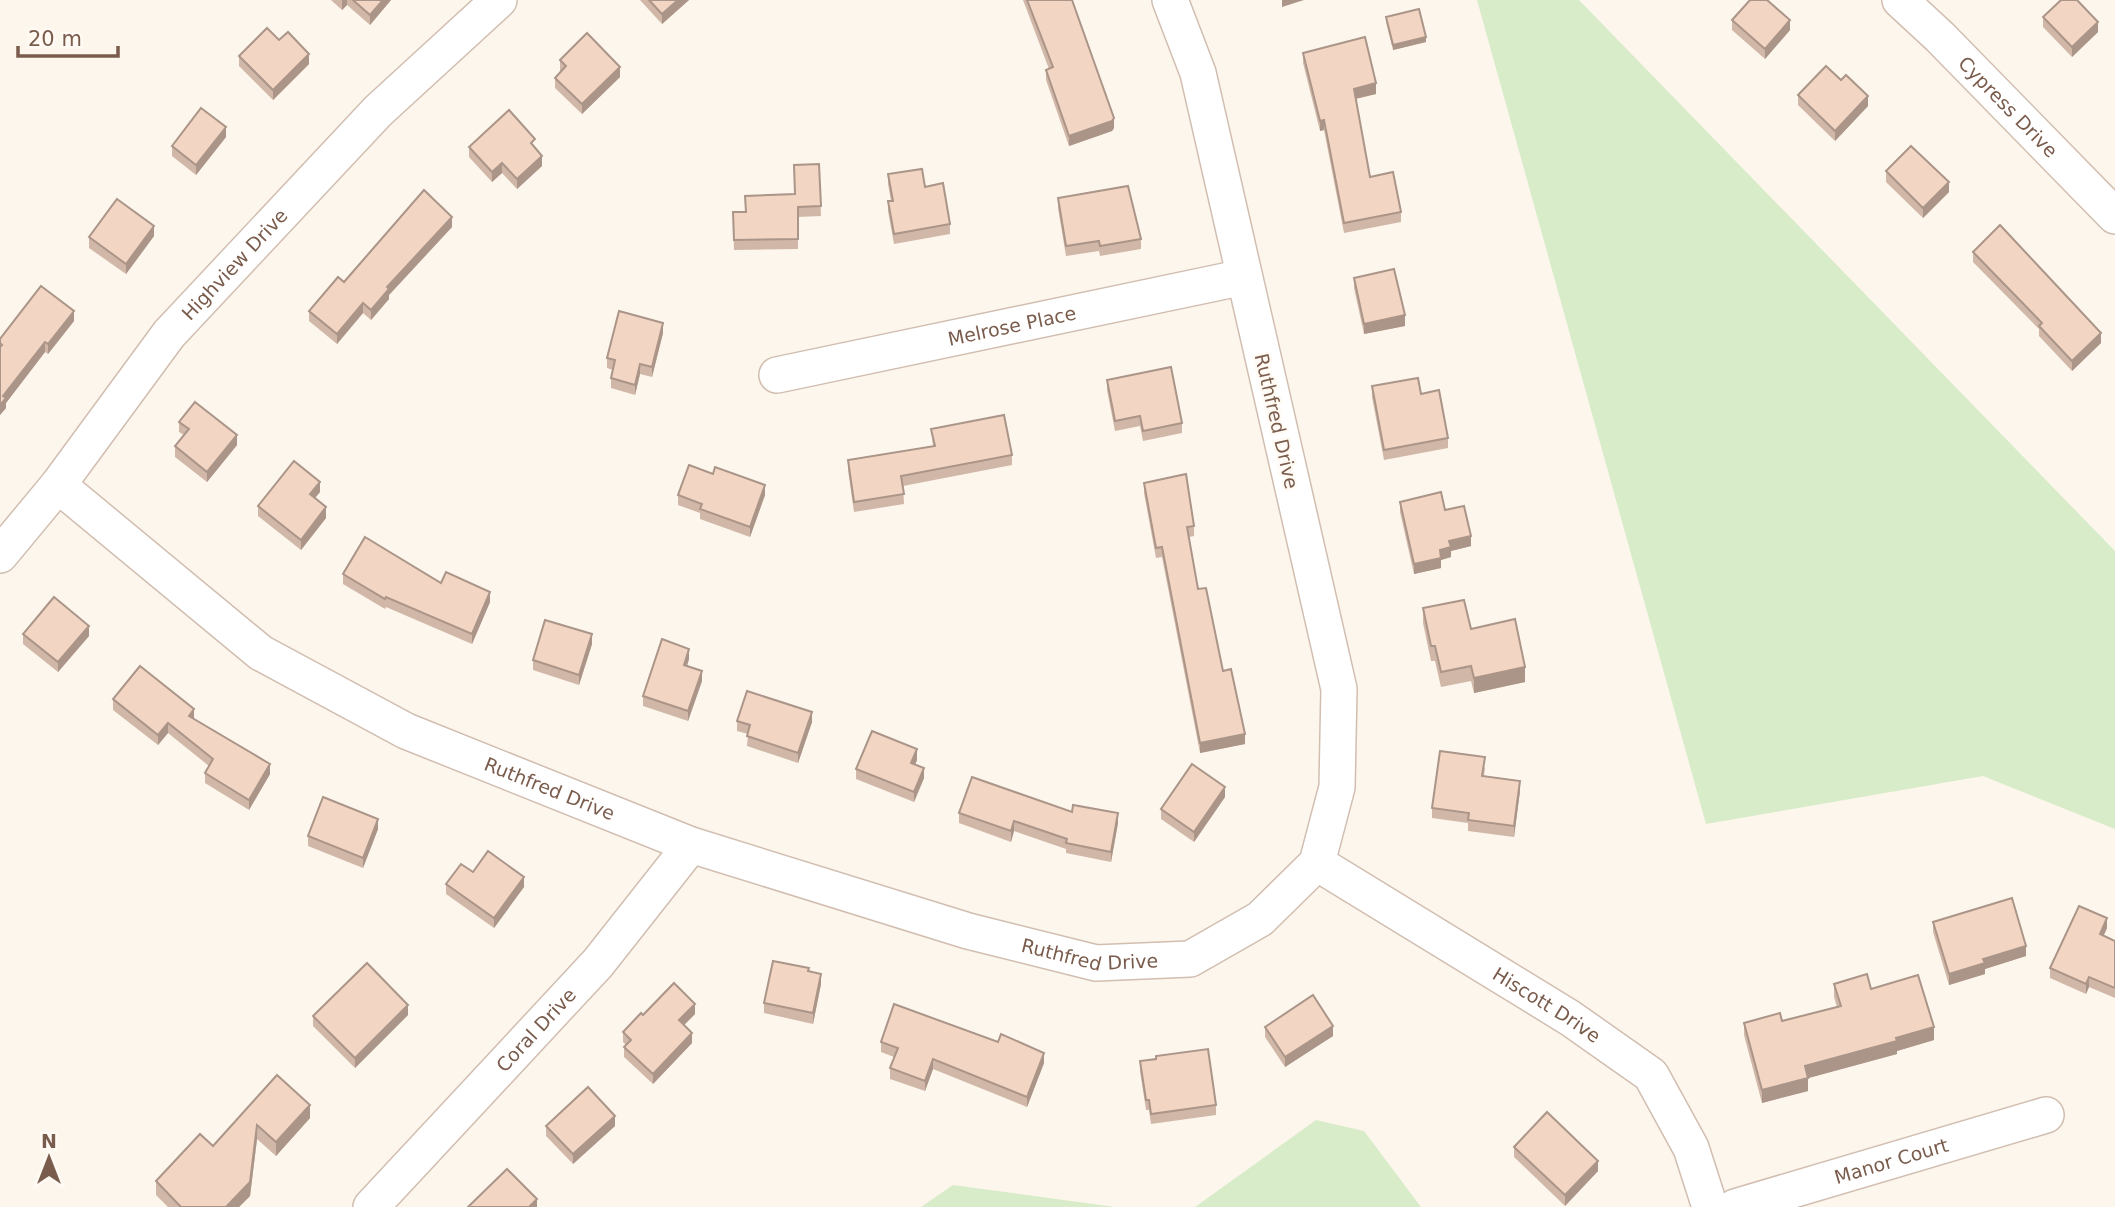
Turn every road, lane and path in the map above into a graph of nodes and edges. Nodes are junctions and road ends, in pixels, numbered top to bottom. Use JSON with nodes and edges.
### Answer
{"nodes":[{"id":1,"x":499,"y":0,"type":"edge"},
{"id":2,"x":1170,"y":0,"type":"edge"},
{"id":3,"x":1900,"y":0,"type":"edge"},
{"id":4,"x":2115,"y":216,"type":"edge"},
{"id":5,"x":1244,"y":277,"type":"junction"},
{"id":6,"x":777,"y":374,"type":"dead end"},
{"id":7,"x":58,"y":485,"type":"junction"},
{"id":8,"x":0,"y":555,"type":"edge"},
{"id":9,"x":691,"y":845,"type":"junction"},
{"id":10,"x":1317,"y":863,"type":"junction"},
{"id":11,"x":2046,"y":1115,"type":"dead end"},
{"id":12,"x":371,"y":1207,"type":"edge"},
{"id":13,"x":1710,"y":1207,"type":"edge"},
{"id":14,"x":1735,"y":1207,"type":"edge"}],
"edges":[{"from":1,"to":7,"type":"street","name":"Highview Drive"},
{"from":2,"to":5,"type":"street","name":"Ruthfred Drive"},
{"from":3,"to":4,"type":"street","name":"Cypress Drive"},
{"from":5,"to":6,"type":"street","name":"Melrose Place"},
{"from":5,"to":10,"type":"street","name":"Ruthfred Drive"},
{"from":7,"to":8,"type":"street","name":"Highview Drive"},
{"from":7,"to":9,"type":"street","name":"Ruthfred Drive"},
{"from":9,"to":10,"type":"street","name":"Ruthfred Drive"},
{"from":9,"to":12,"type":"street","name":"Coral Drive"},
{"from":10,"to":13,"type":"street","name":"Hiscott Drive"},
{"from":11,"to":14,"type":"street","name":"Manor Court"}]}
